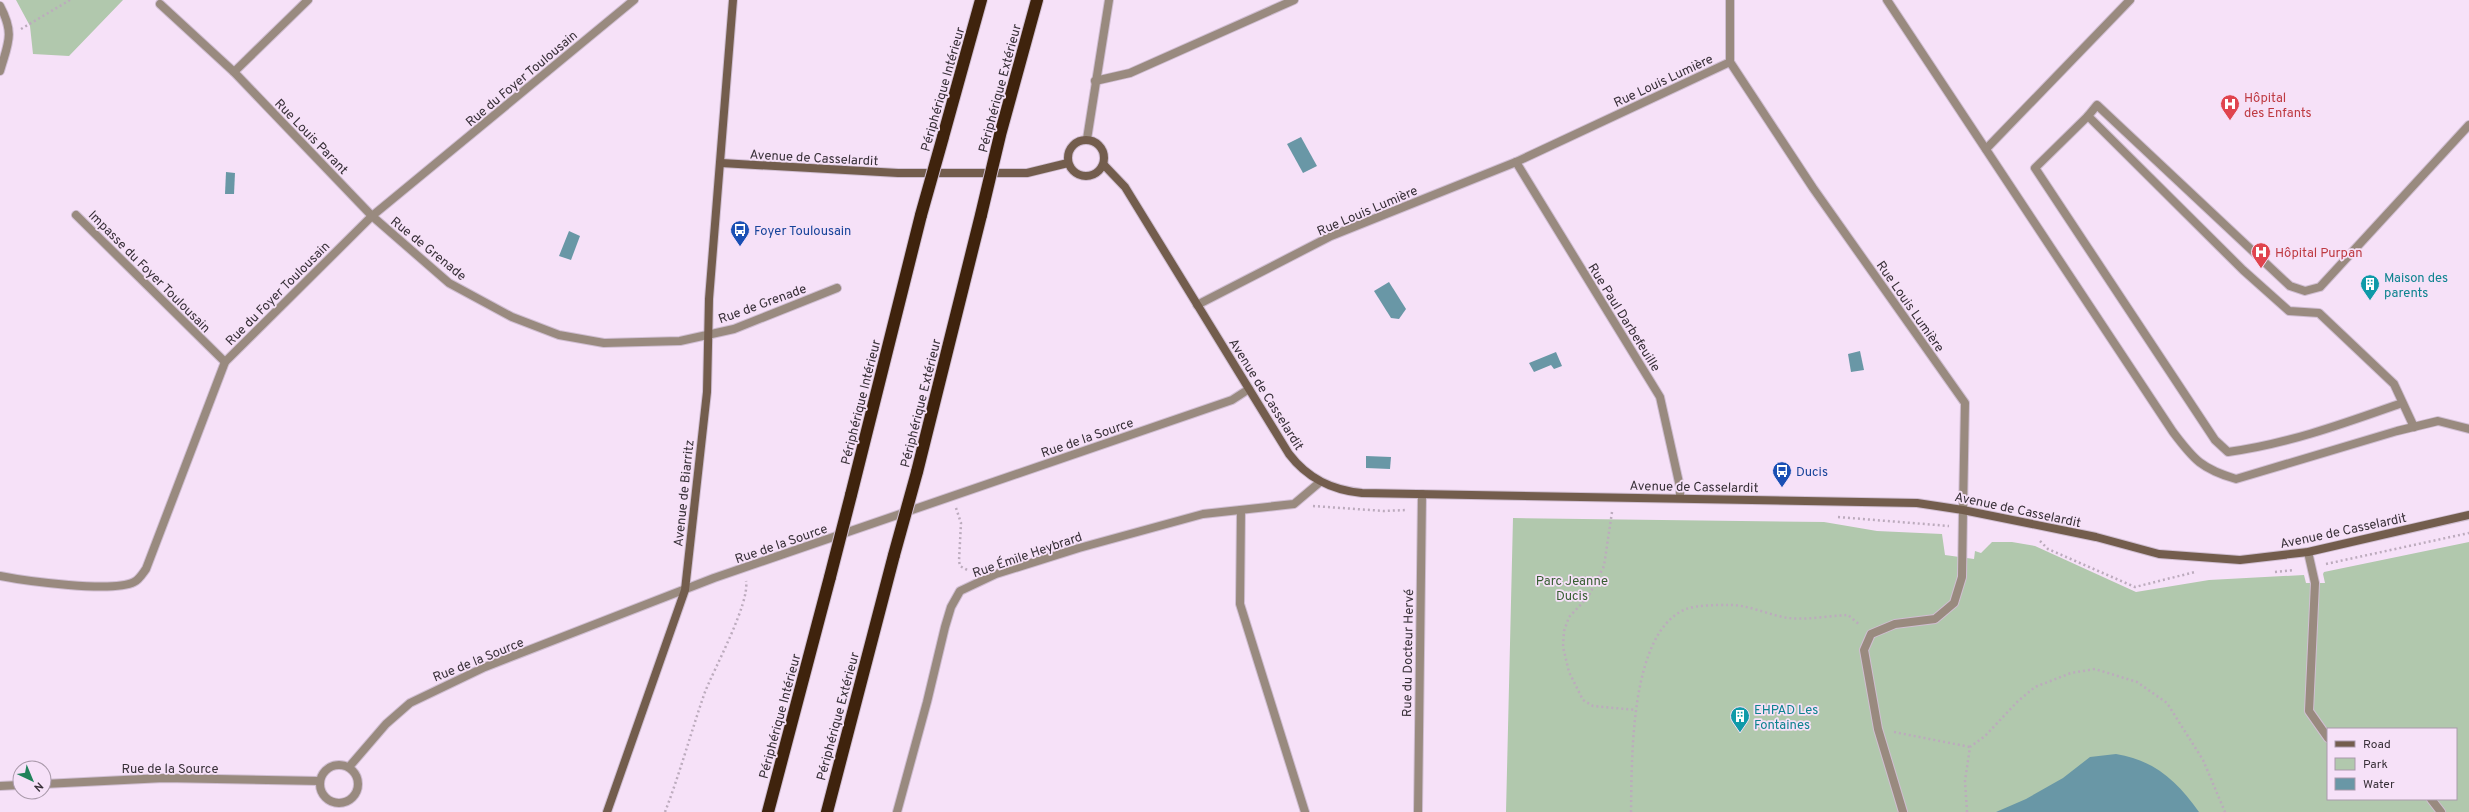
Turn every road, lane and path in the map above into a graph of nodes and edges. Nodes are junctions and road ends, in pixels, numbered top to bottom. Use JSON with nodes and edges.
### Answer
{"nodes":[{"id":1,"x":70,"y":0,"type":"edge"},
{"id":2,"x":308,"y":0,"type":"edge"},
{"id":3,"x":634,"y":0,"type":"edge"},
{"id":4,"x":733,"y":0,"type":"edge"},
{"id":5,"x":981,"y":0,"type":"edge"},
{"id":6,"x":1037,"y":0,"type":"edge"},
{"id":7,"x":1109,"y":0,"type":"edge"},
{"id":8,"x":1294,"y":0,"type":"edge"},
{"id":9,"x":1730,"y":0,"type":"edge"},
{"id":10,"x":1887,"y":0,"type":"edge"},
{"id":11,"x":2130,"y":0,"type":"edge"},
{"id":12,"x":160,"y":4,"type":"dead end"},
{"id":13,"x":0,"y":6,"type":"edge"},
{"id":14,"x":10,"y":35,"type":"junction"},
{"id":15,"x":1730,"y":62,"type":"junction"},
{"id":16,"x":0,"y":71,"type":"edge"},
{"id":17,"x":234,"y":72,"type":"junction"},
{"id":18,"x":1095,"y":81,"type":"junction"},
{"id":19,"x":2088,"y":116,"type":"junction"},
{"id":20,"x":2469,"y":125,"type":"edge"},
{"id":21,"x":1087,"y":139,"type":"junction"},
{"id":22,"x":1986,"y":149,"type":"junction"},
{"id":23,"x":1516,"y":162,"type":"junction"},
{"id":24,"x":721,"y":163,"type":"junction"},
{"id":25,"x":1068,"y":163,"type":"junction"},
{"id":26,"x":1104,"y":165,"type":"junction"},
{"id":27,"x":76,"y":215,"type":"dead end"},
{"id":28,"x":372,"y":216,"type":"junction"},
{"id":29,"x":837,"y":288,"type":"dead end"},
{"id":30,"x":1197,"y":305,"type":"junction"},
{"id":31,"x":709,"y":335,"type":"junction"},
{"id":32,"x":225,"y":362,"type":"junction"},
{"id":33,"x":1249,"y":390,"type":"junction"},
{"id":34,"x":2402,"y":403,"type":"junction"},
{"id":35,"x":2414,"y":427,"type":"junction"},
{"id":36,"x":2469,"y":429,"type":"edge"},
{"id":37,"x":1320,"y":482,"type":"junction"},
{"id":38,"x":1422,"y":494,"type":"junction"},
{"id":39,"x":951,"y":497,"type":"junction"},
{"id":40,"x":1680,"y":498,"type":"junction"},
{"id":41,"x":1294,"y":504,"type":"junction"},
{"id":42,"x":1421,"y":509,"type":"junction"},
{"id":43,"x":1241,"y":510,"type":"junction"},
{"id":44,"x":1963,"y":510,"type":"junction"},
{"id":45,"x":1604,"y":511,"type":"dead end"},
{"id":46,"x":1612,"y":511,"type":"junction"},
{"id":47,"x":1619,"y":511,"type":"dead end"},
{"id":48,"x":2469,"y":515,"type":"edge"},
{"id":49,"x":1830,"y":516,"type":"dead end"},
{"id":50,"x":1963,"y":527,"type":"junction"},
{"id":51,"x":2036,"y":538,"type":"dead end"},
{"id":52,"x":2308,"y":552,"type":"junction"},
{"id":53,"x":744,"y":568,"type":"junction"},
{"id":54,"x":2195,"y":572,"type":"dead end"},
{"id":55,"x":0,"y":576,"type":"edge"},
{"id":56,"x":977,"y":583,"type":"junction"},
{"id":57,"x":685,"y":590,"type":"junction"},
{"id":58,"x":1871,"y":634,"type":"junction"},
{"id":59,"x":1636,"y":710,"type":"junction"},
{"id":60,"x":1878,"y":729,"type":"junction"},
{"id":61,"x":2327,"y":737,"type":"edge"},
{"id":62,"x":1970,"y":747,"type":"junction"},
{"id":63,"x":349,"y":767,"type":"junction"},
{"id":64,"x":320,"y":781,"type":"junction"},
{"id":65,"x":52,"y":784,"type":"edge"},
{"id":66,"x":12,"y":785,"type":"edge"},
{"id":67,"x":0,"y":786,"type":"edge"},
{"id":68,"x":2432,"y":800,"type":"edge"},
{"id":69,"x":344,"y":803,"type":"junction"},
{"id":70,"x":343,"y":812,"type":"edge"},
{"id":71,"x":607,"y":812,"type":"edge"},
{"id":72,"x":665,"y":812,"type":"edge"},
{"id":73,"x":768,"y":812,"type":"edge"},
{"id":74,"x":827,"y":812,"type":"edge"},
{"id":75,"x":897,"y":812,"type":"edge"},
{"id":76,"x":1305,"y":812,"type":"edge"},
{"id":77,"x":1418,"y":812,"type":"edge"},
{"id":78,"x":1631,"y":812,"type":"edge"},
{"id":79,"x":1903,"y":812,"type":"edge"},
{"id":80,"x":1967,"y":812,"type":"edge"},
{"id":81,"x":2225,"y":812,"type":"edge"},
{"id":82,"x":2441,"y":812,"type":"edge"}],
"edges":[{"from":1,"to":14,"type":"path"},
{"from":2,"to":17,"type":"street"},
{"from":3,"to":28,"type":"street","name":"Rue du Foyer Toulousain"},
{"from":4,"to":24,"type":"street"},
{"from":5,"to":73,"type":"highway","name":"Périphérique Intérieur","bridge":true},
{"from":6,"to":74,"type":"highway","name":"Périphérique Extérieur","bridge":true},
{"from":7,"to":18,"type":"street"},
{"from":8,"to":18,"type":"street"},
{"from":9,"to":15,"type":"street"},
{"from":10,"to":22,"type":"street"},
{"from":11,"to":22,"type":"street"},
{"from":12,"to":17,"type":"street","name":"Rue Louis Parant"},
{"from":13,"to":14,"type":"street"},
{"from":14,"to":16,"type":"street"},
{"from":15,"to":23,"type":"street","name":"Rue Louis Lumière"},
{"from":15,"to":44,"type":"street","name":"Rue Louis Lumière"},
{"from":17,"to":28,"type":"street","name":"Rue Louis Parant"},
{"from":18,"to":21,"type":"street"},
{"from":19,"to":20,"type":"street"},
{"from":19,"to":34,"type":"street"},
{"from":19,"to":34,"type":"street"},
{"from":21,"to":25,"type":"street"},
{"from":21,"to":26,"type":"street"},
{"from":22,"to":35,"type":"street"},
{"from":23,"to":30,"type":"street","name":"Rue Louis Lumière"},
{"from":23,"to":40,"type":"street","name":"Rue Paul Darbefeuille"},
{"from":24,"to":25,"type":"street","name":"Avenue de Casselardit"},
{"from":24,"to":31,"type":"street","name":"Avenue de Biarritz"},
{"from":25,"to":26,"type":"street"},
{"from":26,"to":30,"type":"street","name":"Avenue de Casselardit"},
{"from":27,"to":32,"type":"street","name":"Impasse du Foyer Toulousain"},
{"from":28,"to":31,"type":"street","name":"Rue de Grenade"},
{"from":28,"to":32,"type":"street","name":"Rue du Foyer Toulousain"},
{"from":29,"to":31,"type":"street","name":"Rue de Grenade"},
{"from":30,"to":33,"type":"street","name":"Avenue de Casselardit"},
{"from":31,"to":57,"type":"street","name":"Avenue de Biarritz"},
{"from":32,"to":55,"type":"street","name":"Rue du Foyer Toulousain"},
{"from":33,"to":37,"type":"street","name":"Avenue de Casselardit"},
{"from":33,"to":39,"type":"street","name":"Rue de la Source"},
{"from":34,"to":35,"type":"street"},
{"from":35,"to":36,"type":"street"},
{"from":37,"to":38,"type":"street","name":"Avenue de Casselardit"},
{"from":37,"to":41,"type":"street"},
{"from":38,"to":40,"type":"street","name":"Avenue de Casselardit"},
{"from":38,"to":42,"type":"street","name":"Rue du Docteur Hervé"},
{"from":39,"to":53,"type":"street","name":"Rue de la Source"},
{"from":39,"to":56,"type":"path"},
{"from":40,"to":44,"type":"street","name":"Avenue de Casselardit"},
{"from":41,"to":42,"type":"path"},
{"from":41,"to":43,"type":"street","name":"Rue Émile Heybrard"},
{"from":42,"to":77,"type":"street","name":"Rue du Docteur Hervé"},
{"from":43,"to":56,"type":"street","name":"Rue Émile Heybrard"},
{"from":43,"to":76,"type":"street"},
{"from":44,"to":50,"type":"street","name":"Rue Louis Lumière"},
{"from":44,"to":52,"type":"street","name":"Avenue de Casselardit"},
{"from":45,"to":46,"type":"path"},
{"from":46,"to":47,"type":"path"},
{"from":46,"to":59,"type":"path"},
{"from":48,"to":52,"type":"street","name":"Avenue de Casselardit"},
{"from":49,"to":50,"type":"path"},
{"from":50,"to":58,"type":"street","name":"Rue Louis Lumière"},
{"from":51,"to":54,"type":"path"},
{"from":52,"to":61,"type":"street"},
{"from":53,"to":57,"type":"street","name":"Rue de la Source"},
{"from":53,"to":72,"type":"path"},
{"from":56,"to":75,"type":"street","name":"Rue Émile Heybrard"},
{"from":57,"to":63,"type":"street","name":"Rue de la Source"},
{"from":57,"to":71,"type":"street","name":"Avenue de Biarritz"},
{"from":58,"to":59,"type":"path"},
{"from":58,"to":60,"type":"street"},
{"from":59,"to":78,"type":"path"},
{"from":60,"to":62,"type":"path"},
{"from":60,"to":79,"type":"street"},
{"from":62,"to":80,"type":"path"},
{"from":62,"to":81,"type":"path"},
{"from":63,"to":64,"type":"street"},
{"from":63,"to":69,"type":"street"},
{"from":64,"to":65,"type":"street","name":"Rue de la Source"},
{"from":64,"to":69,"type":"street"},
{"from":66,"to":67,"type":"street"},
{"from":68,"to":82,"type":"street"},
{"from":69,"to":70,"type":"street"}]}
